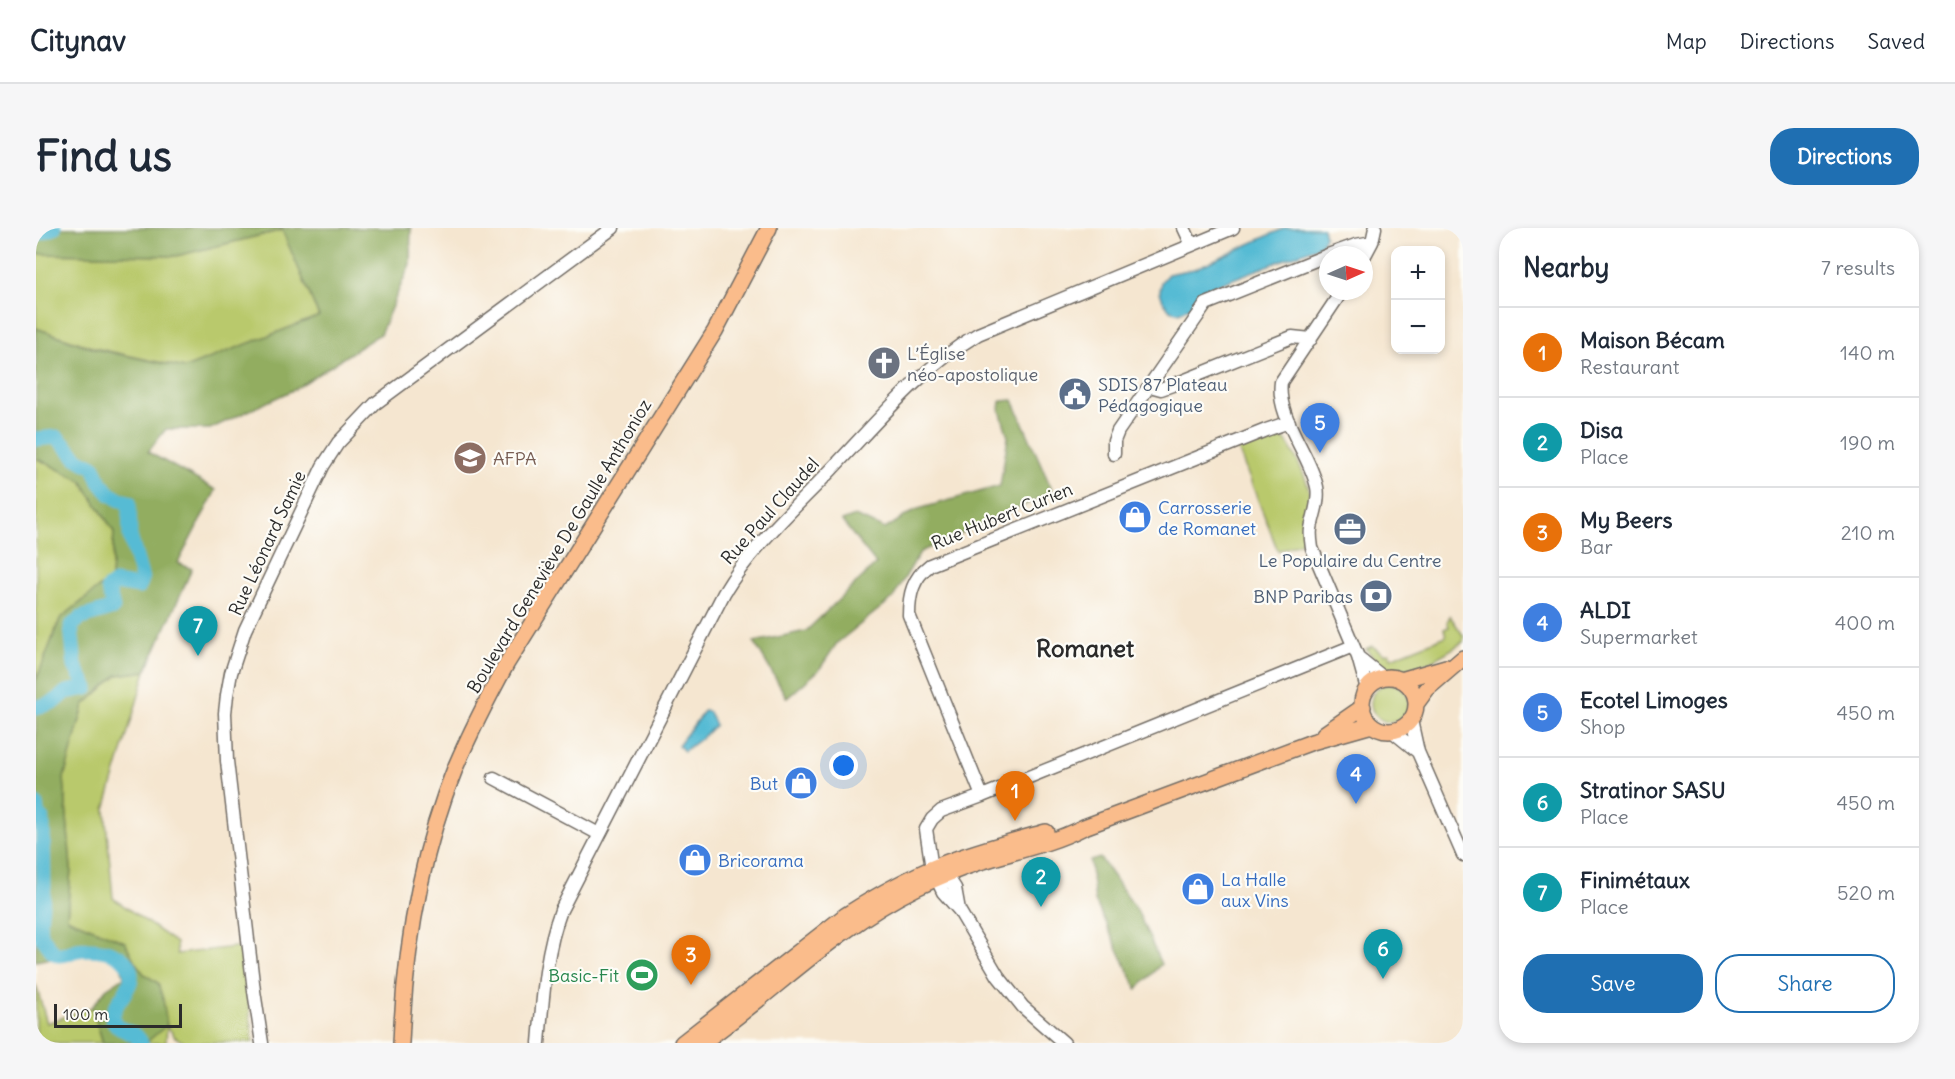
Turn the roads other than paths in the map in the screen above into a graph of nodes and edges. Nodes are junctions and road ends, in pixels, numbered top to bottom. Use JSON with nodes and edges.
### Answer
{"nodes":[{"id":1,"x":613,"y":228,"type":"edge"},
{"id":2,"x":759,"y":228,"type":"edge"},
{"id":3,"x":769,"y":228,"type":"edge"},
{"id":4,"x":1184,"y":228,"type":"edge"},
{"id":5,"x":1233,"y":228,"type":"edge"},
{"id":6,"x":1375,"y":228,"type":"edge"},
{"id":7,"x":1372,"y":242,"type":"junction"},
{"id":8,"x":1192,"y":245,"type":"junction"},
{"id":9,"x":1353,"y":246,"type":"edge"},
{"id":10,"x":1370,"y":246,"type":"edge"},
{"id":11,"x":1319,"y":259,"type":"edge"},
{"id":12,"x":1336,"y":300,"type":"edge"},
{"id":13,"x":1311,"y":339,"type":"junction"},
{"id":14,"x":1150,"y":386,"type":"junction"},
{"id":15,"x":1290,"y":422,"type":"junction"},
{"id":16,"x":1114,"y":454,"type":"dead end"},
{"id":17,"x":1355,"y":652,"type":"junction"},
{"id":18,"x":1459,"y":661,"type":"edge"},
{"id":19,"x":1383,"y":678,"type":"junction"},
{"id":20,"x":1401,"y":680,"type":"junction"},
{"id":21,"x":1367,"y":688,"type":"junction"},
{"id":22,"x":1416,"y":704,"type":"junction"},
{"id":23,"x":1363,"y":707,"type":"junction"},
{"id":24,"x":1411,"y":720,"type":"junction"},
{"id":25,"x":1372,"y":725,"type":"junction"},
{"id":26,"x":1392,"y":731,"type":"junction"},
{"id":27,"x":1312,"y":742,"type":"junction"},
{"id":28,"x":1418,"y":752,"type":"junction"},
{"id":29,"x":494,"y":778,"type":"dead end"},
{"id":30,"x":982,"y":796,"type":"junction"},
{"id":31,"x":599,"y":834,"type":"junction"},
{"id":32,"x":1463,"y":855,"type":"edge"},
{"id":33,"x":937,"y":869,"type":"junction"},
{"id":34,"x":262,"y":1043,"type":"edge"},
{"id":35,"x":393,"y":1043,"type":"edge"},
{"id":36,"x":400,"y":1043,"type":"edge"},
{"id":37,"x":539,"y":1043,"type":"edge"},
{"id":38,"x":682,"y":1043,"type":"edge"},
{"id":39,"x":702,"y":1043,"type":"edge"},
{"id":40,"x":1064,"y":1043,"type":"edge"}],
"edges":[{"from":1,"to":34,"type":"street","name":"Rue Léonard Samie"},
{"from":2,"to":35,"type":"main road","name":"Boulevard Geneviève De Gaulle Anthonioz"},
{"from":3,"to":36,"type":"main road","name":"Boulevard Geneviève De Gaulle Anthonioz"},
{"from":4,"to":8,"type":"street"},
{"from":5,"to":8,"type":"street","name":"Rue Paul Claudel"},
{"from":6,"to":7,"type":"street"},
{"from":7,"to":9,"type":"street"},
{"from":7,"to":10,"type":"street"},
{"from":8,"to":31,"type":"street","name":"Rue Paul Claudel"},
{"from":11,"to":14,"type":"street"},
{"from":12,"to":13,"type":"street"},
{"from":13,"to":14,"type":"street"},
{"from":13,"to":15,"type":"street"},
{"from":14,"to":16,"type":"street"},
{"from":15,"to":17,"type":"street"},
{"from":15,"to":30,"type":"street","name":"Rue Hubert Curien"},
{"from":17,"to":19,"type":"street"},
{"from":17,"to":21,"type":"street"},
{"from":17,"to":30,"type":"street"},
{"from":18,"to":20,"type":"main road"},
{"from":18,"to":22,"type":"main road"},
{"from":19,"to":20,"type":"main road"},
{"from":19,"to":21,"type":"main road"},
{"from":20,"to":22,"type":"main road"},
{"from":21,"to":23,"type":"main road"},
{"from":22,"to":24,"type":"main road"},
{"from":23,"to":25,"type":"main road"},
{"from":23,"to":27,"type":"main road"},
{"from":24,"to":26,"type":"main road"},
{"from":24,"to":28,"type":"street"},
{"from":25,"to":26,"type":"main road"},
{"from":25,"to":27,"type":"main road"},
{"from":26,"to":28,"type":"street"},
{"from":27,"to":33,"type":"main road"},
{"from":28,"to":32,"type":"street"},
{"from":29,"to":31,"type":"street"},
{"from":30,"to":33,"type":"street"},
{"from":31,"to":37,"type":"street","name":"Rue Paul Claudel"},
{"from":33,"to":38,"type":"main road"},
{"from":33,"to":39,"type":"main road"},
{"from":33,"to":40,"type":"street"}]}
